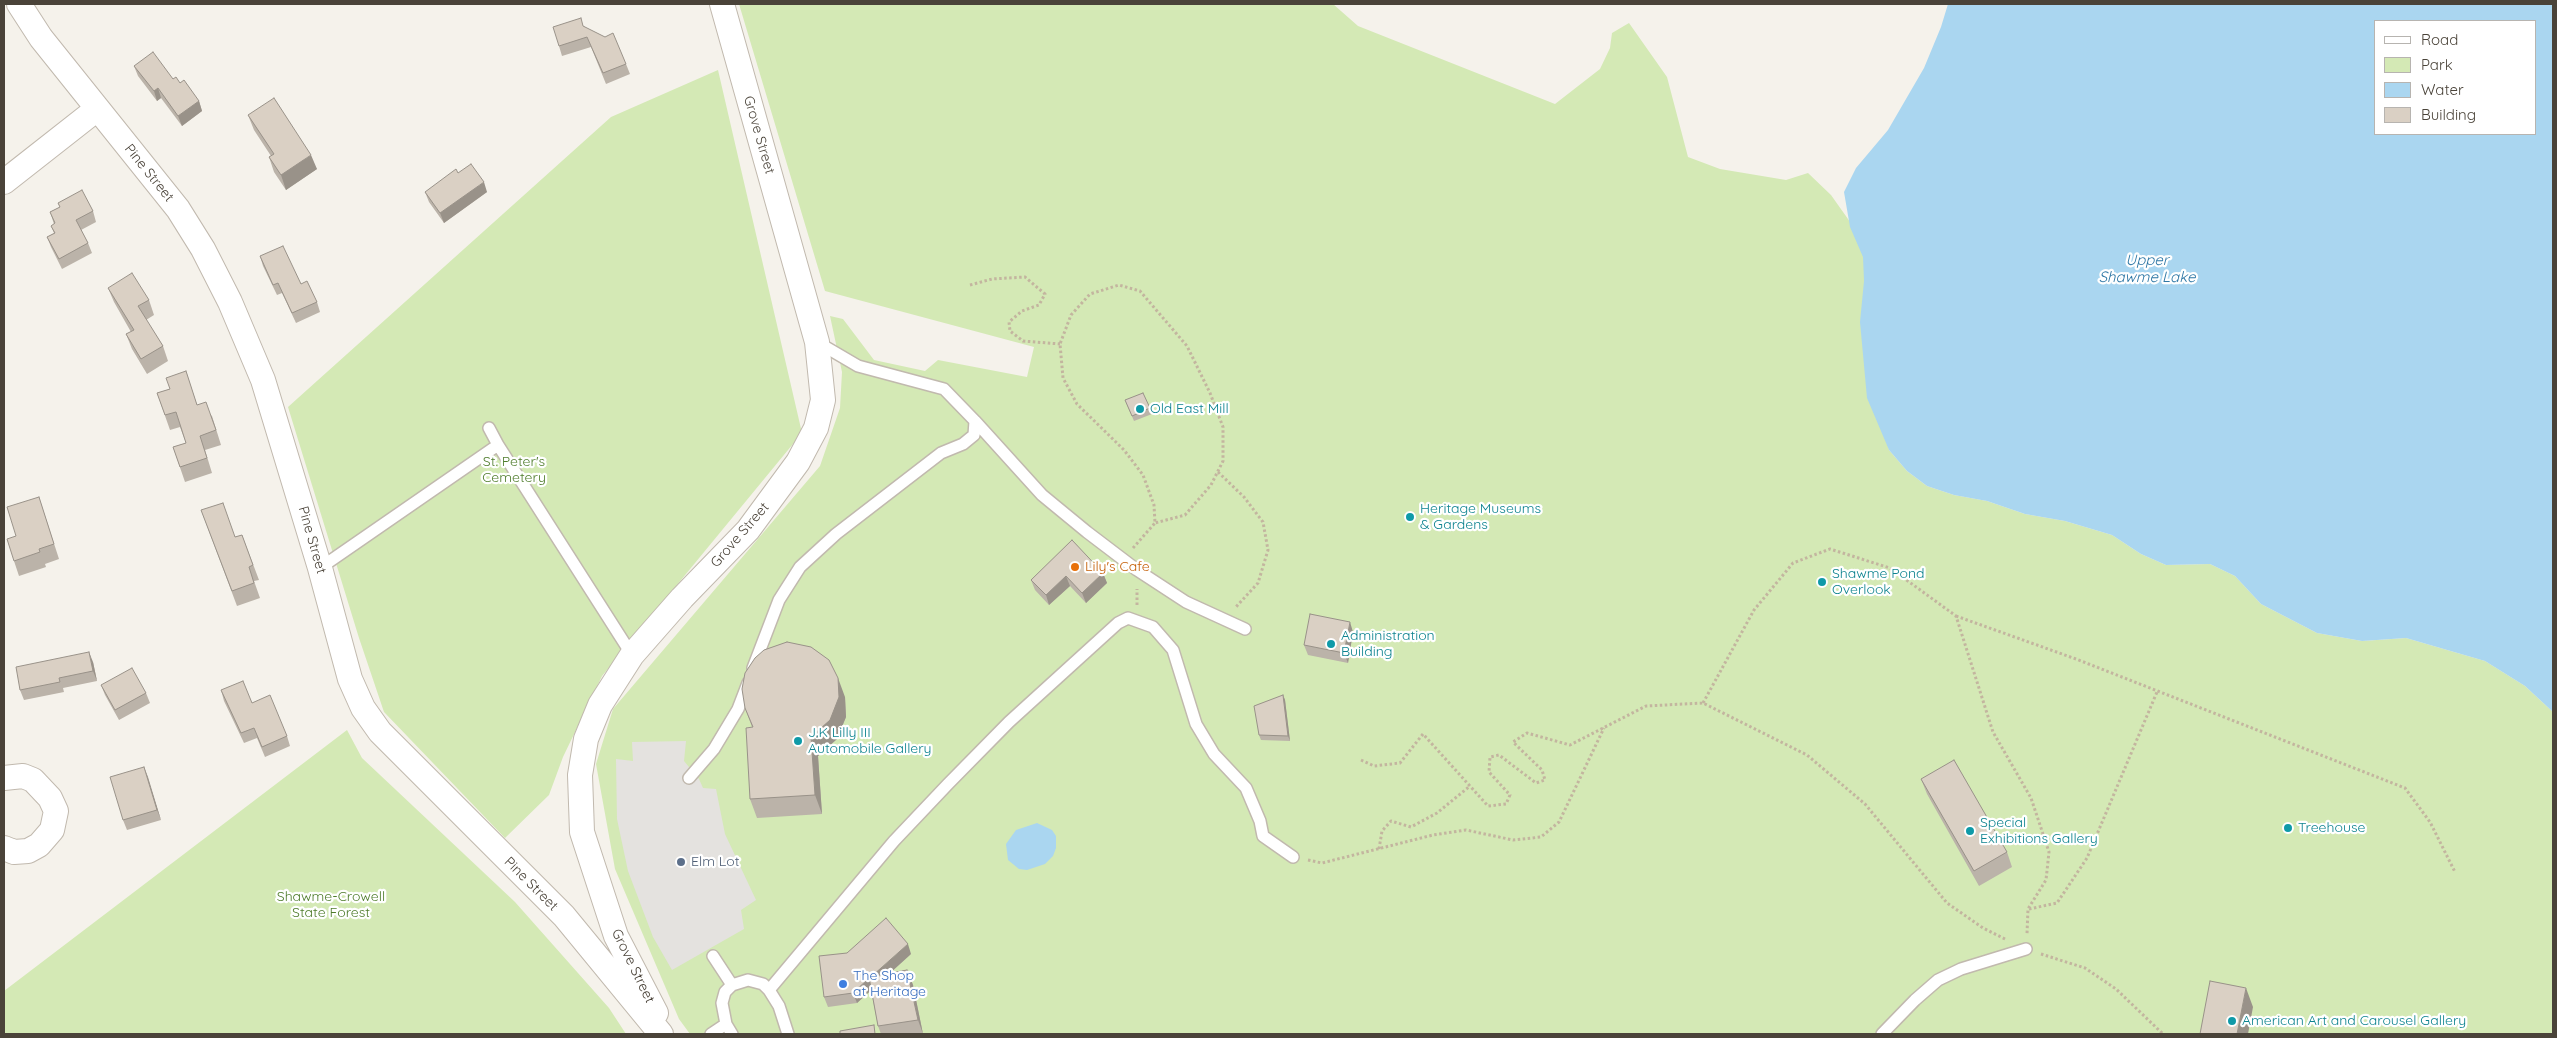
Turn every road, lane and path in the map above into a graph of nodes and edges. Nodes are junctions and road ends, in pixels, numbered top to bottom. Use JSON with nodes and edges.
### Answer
{"nodes":[{"id":1,"x":20,"y":4,"type":"edge"},
{"id":2,"x":722,"y":4,"type":"edge"},
{"id":3,"x":96,"y":109,"type":"junction"},
{"id":4,"x":4,"y":182,"type":"edge"},
{"id":5,"x":970,"y":285,"type":"dead end"},
{"id":6,"x":817,"y":342,"type":"junction"},
{"id":7,"x":1060,"y":344,"type":"junction"},
{"id":8,"x":975,"y":421,"type":"junction"},
{"id":9,"x":489,"y":428,"type":"dead end"},
{"id":10,"x":498,"y":445,"type":"junction"},
{"id":11,"x":1218,"y":472,"type":"junction"},
{"id":12,"x":1155,"y":523,"type":"junction"},
{"id":13,"x":320,"y":568,"type":"junction"},
{"id":14,"x":1137,"y":570,"type":"junction"},
{"id":15,"x":1956,"y":616,"type":"junction"},
{"id":16,"x":1220,"y":617,"type":"junction"},
{"id":17,"x":1137,"y":621,"type":"junction"},
{"id":18,"x":1245,"y":629,"type":"dead end"},
{"id":19,"x":632,"y":655,"type":"junction"},
{"id":20,"x":2157,"y":692,"type":"junction"},
{"id":21,"x":1703,"y":703,"type":"junction"},
{"id":22,"x":1604,"y":728,"type":"junction"},
{"id":23,"x":1360,"y":760,"type":"dead end"},
{"id":24,"x":4,"y":778,"type":"edge"},
{"id":25,"x":689,"y":778,"type":"dead end"},
{"id":26,"x":1470,"y":786,"type":"junction"},
{"id":27,"x":4,"y":848,"type":"edge"},
{"id":28,"x":1379,"y":849,"type":"junction"},
{"id":29,"x":1293,"y":857,"type":"joint"},
{"id":30,"x":2455,"y":872,"type":"dead end"},
{"id":31,"x":2028,"y":909,"type":"junction"},
{"id":32,"x":2026,"y":949,"type":"junction"},
{"id":33,"x":713,"y":956,"type":"dead end"},
{"id":34,"x":732,"y":985,"type":"junction"},
{"id":35,"x":769,"y":990,"type":"junction"},
{"id":36,"x":729,"y":1029,"type":"edge"},
{"id":37,"x":660,"y":1034,"type":"edge"},
{"id":38,"x":668,"y":1034,"type":"edge"},
{"id":39,"x":711,"y":1034,"type":"edge"},
{"id":40,"x":788,"y":1034,"type":"edge"},
{"id":41,"x":1882,"y":1034,"type":"edge"},
{"id":42,"x":2163,"y":1034,"type":"edge"}],
"edges":[{"from":1,"to":3,"type":"street","name":"Pine Street"},
{"from":2,"to":6,"type":"street","name":"Grove Street"},
{"from":3,"to":4,"type":"street"},
{"from":3,"to":13,"type":"street","name":"Pine Street"},
{"from":5,"to":7,"type":"path"},
{"from":6,"to":8,"type":"lane"},
{"from":6,"to":19,"type":"street","name":"Grove Street"},
{"from":7,"to":11,"type":"path"},
{"from":7,"to":12,"type":"path"},
{"from":8,"to":14,"type":"lane"},
{"from":8,"to":25,"type":"lane"},
{"from":9,"to":10,"type":"lane"},
{"from":10,"to":13,"type":"lane"},
{"from":10,"to":19,"type":"lane"},
{"from":11,"to":12,"type":"path"},
{"from":11,"to":16,"type":"path"},
{"from":12,"to":14,"type":"path"},
{"from":13,"to":37,"type":"street","name":"Pine Street"},
{"from":14,"to":16,"type":"lane"},
{"from":14,"to":17,"type":"path"},
{"from":15,"to":20,"type":"path"},
{"from":15,"to":21,"type":"path"},
{"from":15,"to":31,"type":"path"},
{"from":16,"to":18,"type":"lane"},
{"from":17,"to":29,"type":"lane"},
{"from":17,"to":35,"type":"lane"},
{"from":19,"to":38,"type":"street","name":"Grove Street"},
{"from":20,"to":30,"type":"path"},
{"from":20,"to":31,"type":"path"},
{"from":21,"to":22,"type":"path"},
{"from":21,"to":32,"type":"path"},
{"from":22,"to":26,"type":"path"},
{"from":22,"to":28,"type":"path"},
{"from":23,"to":26,"type":"path"},
{"from":24,"to":27,"type":"street"},
{"from":26,"to":28,"type":"path"},
{"from":28,"to":29,"type":"path"},
{"from":31,"to":32,"type":"path"},
{"from":32,"to":41,"type":"lane"},
{"from":32,"to":42,"type":"path"},
{"from":33,"to":34,"type":"lane"},
{"from":34,"to":35,"type":"lane"},
{"from":34,"to":36,"type":"lane"},
{"from":35,"to":40,"type":"lane"},
{"from":36,"to":39,"type":"lane"}]}
